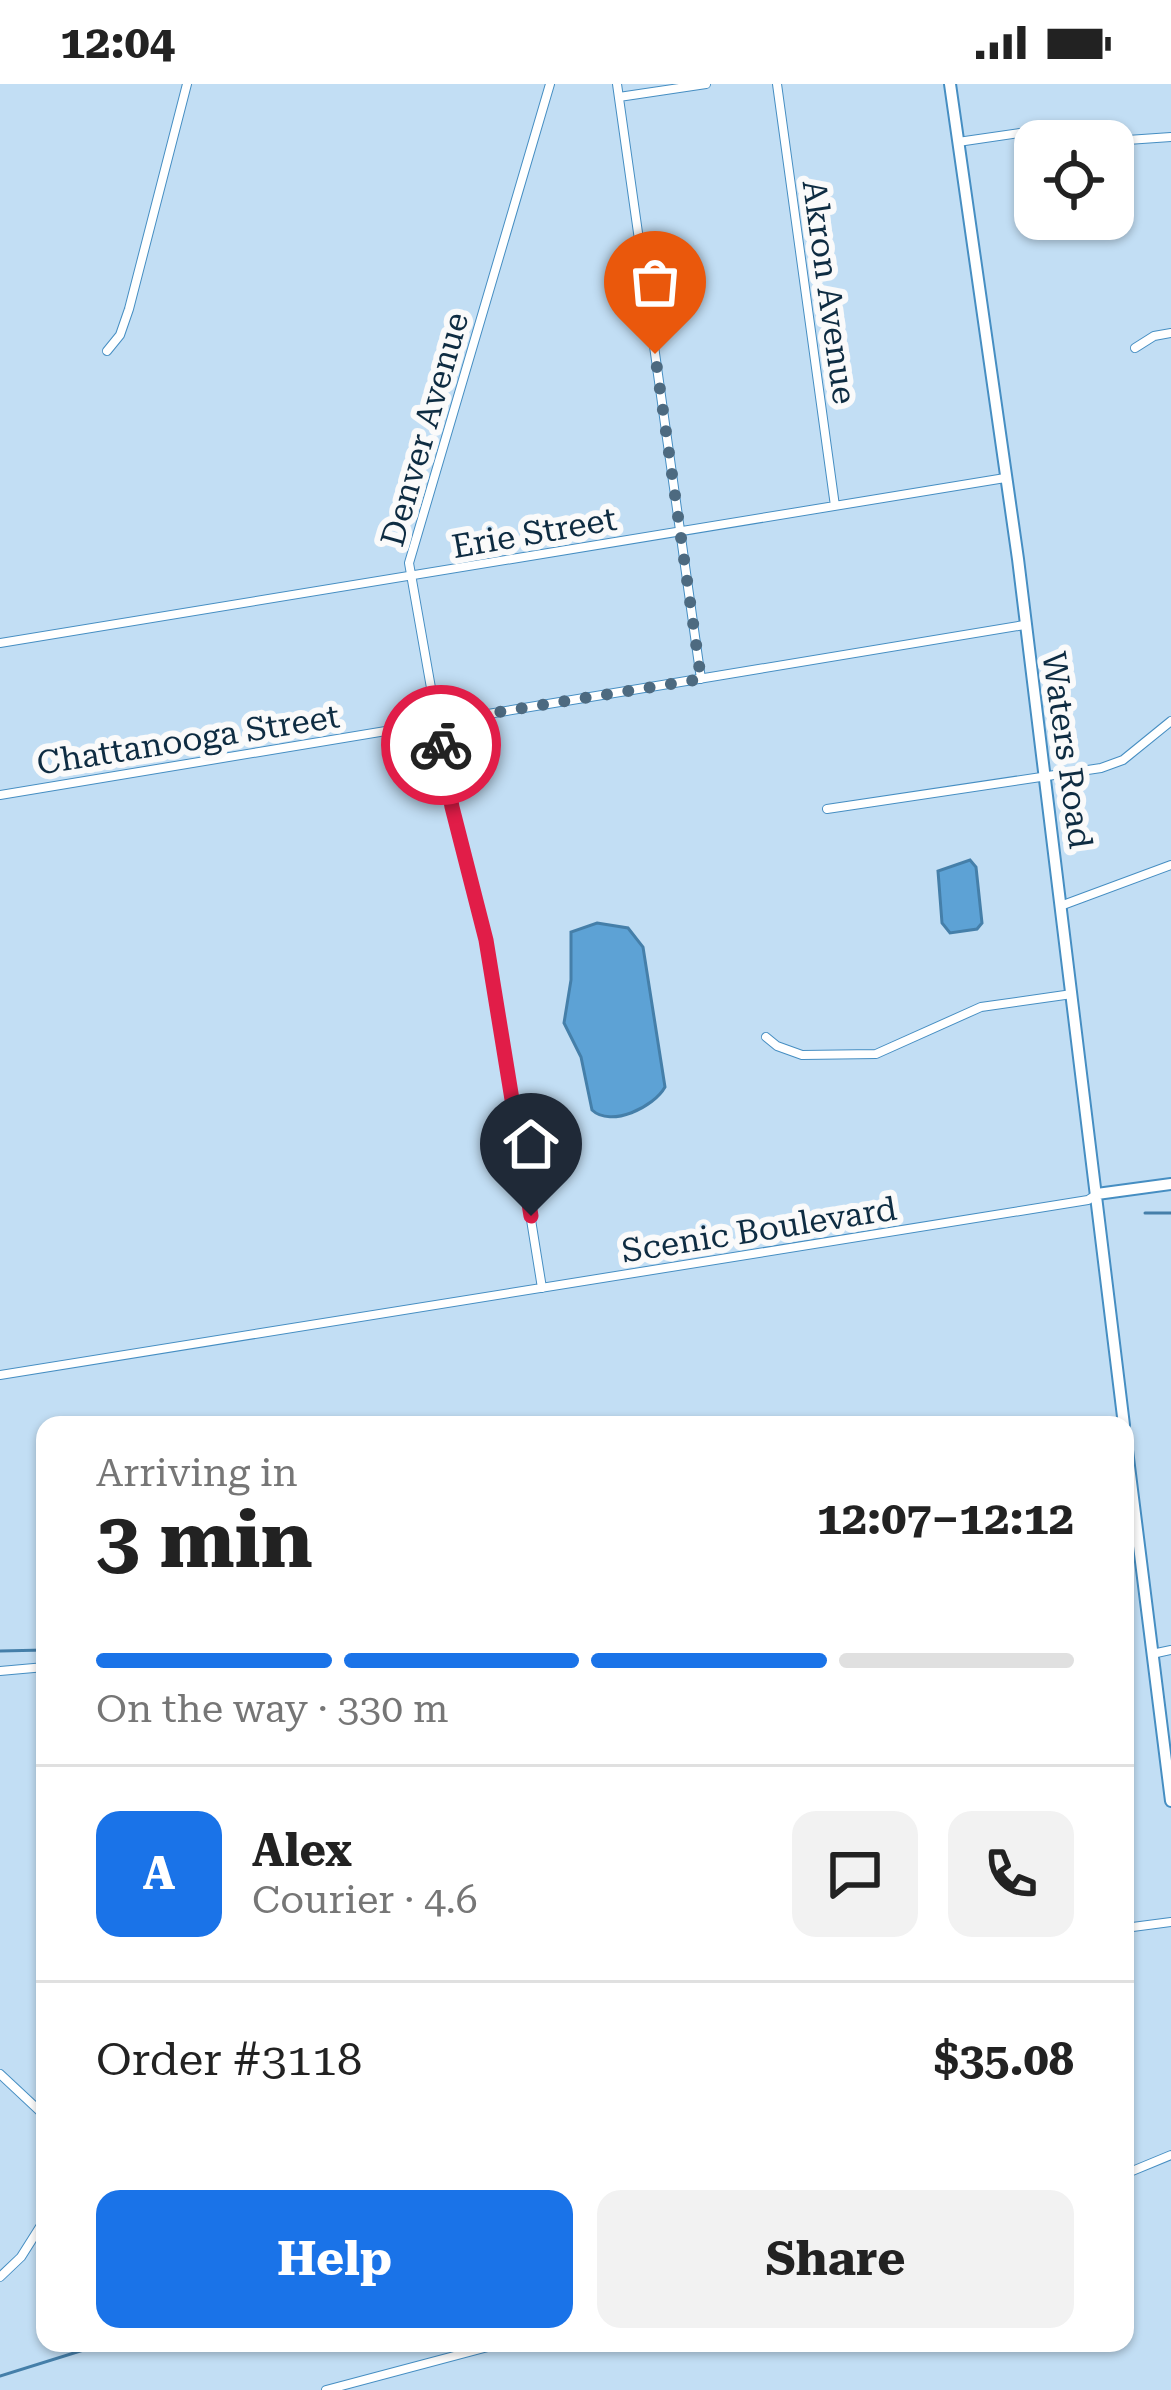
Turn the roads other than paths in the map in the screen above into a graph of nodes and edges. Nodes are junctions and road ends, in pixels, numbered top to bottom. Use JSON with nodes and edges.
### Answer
{"nodes":[{"id":1,"x":187,"y":84,"type":"edge"},
{"id":2,"x":550,"y":84,"type":"edge"},
{"id":3,"x":617,"y":84,"type":"edge"},
{"id":4,"x":706,"y":84,"type":"edge"},
{"id":5,"x":777,"y":84,"type":"edge"},
{"id":6,"x":950,"y":84,"type":"edge"},
{"id":7,"x":619,"y":97,"type":"junction"},
{"id":8,"x":1014,"y":134,"type":"edge"},
{"id":9,"x":1171,"y":136,"type":"edge"},
{"id":10,"x":1134,"y":139,"type":"edge"},
{"id":11,"x":958,"y":142,"type":"junction"},
{"id":12,"x":1171,"y":333,"type":"edge"},
{"id":13,"x":1136,"y":348,"type":"dead end"},
{"id":14,"x":107,"y":351,"type":"dead end"},
{"id":15,"x":1005,"y":478,"type":"junction"},
{"id":16,"x":835,"y":506,"type":"junction"},
{"id":17,"x":680,"y":531,"type":"junction"},
{"id":18,"x":411,"y":576,"type":"junction"},
{"id":19,"x":1024,"y":625,"type":"junction"},
{"id":20,"x":0,"y":644,"type":"edge"},
{"id":21,"x":701,"y":679,"type":"junction"},
{"id":22,"x":1171,"y":721,"type":"edge"},
{"id":23,"x":438,"y":722,"type":"junction"},
{"id":24,"x":1045,"y":775,"type":"junction"},
{"id":25,"x":0,"y":795,"type":"edge"},
{"id":26,"x":827,"y":809,"type":"dead end"},
{"id":27,"x":1171,"y":865,"type":"edge"},
{"id":28,"x":1063,"y":905,"type":"junction"},
{"id":29,"x":1073,"y":994,"type":"junction"},
{"id":30,"x":766,"y":1037,"type":"dead end"},
{"id":31,"x":1171,"y":1184,"type":"edge"},
{"id":32,"x":1097,"y":1194,"type":"junction"},
{"id":33,"x":542,"y":1288,"type":"junction"},
{"id":34,"x":0,"y":1376,"type":"edge"},
{"id":35,"x":1123,"y":1416,"type":"edge"},
{"id":36,"x":1134,"y":1509,"type":"edge"},
{"id":37,"x":1171,"y":1650,"type":"edge"},
{"id":38,"x":1152,"y":1654,"type":"junction"},
{"id":39,"x":36,"y":1668,"type":"edge"},
{"id":40,"x":0,"y":1672,"type":"edge"},
{"id":41,"x":1171,"y":1801,"type":"edge"},
{"id":42,"x":1171,"y":1922,"type":"edge"},
{"id":43,"x":1134,"y":1927,"type":"edge"},
{"id":44,"x":0,"y":2074,"type":"edge"},
{"id":45,"x":36,"y":2108,"type":"edge"},
{"id":46,"x":1171,"y":2156,"type":"edge"},
{"id":47,"x":1134,"y":2170,"type":"edge"},
{"id":48,"x":36,"y":2233,"type":"edge"},
{"id":49,"x":0,"y":2278,"type":"edge"},
{"id":50,"x":468,"y":2352,"type":"edge"},
{"id":51,"x":326,"y":2390,"type":"edge"}],
"edges":[{"from":1,"to":14,"type":"street"},
{"from":2,"to":18,"type":"street","name":"Denver Avenue"},
{"from":3,"to":7,"type":"street"},
{"from":4,"to":7,"type":"street"},
{"from":5,"to":16,"type":"street","name":"Akron Avenue"},
{"from":6,"to":11,"type":"street","name":"Waters Road"},
{"from":7,"to":17,"type":"street"},
{"from":8,"to":11,"type":"street"},
{"from":9,"to":10,"type":"street"},
{"from":11,"to":15,"type":"street","name":"Waters Road"},
{"from":12,"to":13,"type":"street"},
{"from":15,"to":16,"type":"street","name":"Erie Street"},
{"from":15,"to":19,"type":"street","name":"Waters Road"},
{"from":16,"to":17,"type":"street","name":"Erie Street"},
{"from":17,"to":18,"type":"street","name":"Erie Street"},
{"from":17,"to":21,"type":"street"},
{"from":18,"to":20,"type":"street","name":"Erie Street"},
{"from":18,"to":23,"type":"street","name":"Denver Avenue"},
{"from":19,"to":21,"type":"street","name":"Chattanooga Street"},
{"from":19,"to":24,"type":"street","name":"Waters Road"},
{"from":21,"to":23,"type":"street","name":"Chattanooga Street"},
{"from":22,"to":24,"type":"street"},
{"from":23,"to":25,"type":"street","name":"Chattanooga Street"},
{"from":23,"to":33,"type":"street","name":"Denver Avenue"},
{"from":24,"to":26,"type":"street"},
{"from":24,"to":28,"type":"street","name":"Waters Road"},
{"from":27,"to":28,"type":"street"},
{"from":28,"to":29,"type":"street","name":"Waters Road"},
{"from":29,"to":30,"type":"street"},
{"from":29,"to":32,"type":"street","name":"Waters Road"},
{"from":31,"to":32,"type":"street"},
{"from":32,"to":33,"type":"street","name":"Scenic Boulevard"},
{"from":32,"to":35,"type":"street","name":"Waters Road"},
{"from":33,"to":34,"type":"street","name":"Scenic Boulevard"},
{"from":36,"to":38,"type":"street","name":"Waters Road"},
{"from":37,"to":38,"type":"street"},
{"from":38,"to":41,"type":"street","name":"Waters Road"},
{"from":39,"to":40,"type":"street"},
{"from":42,"to":43,"type":"street"},
{"from":44,"to":45,"type":"street"},
{"from":46,"to":47,"type":"street"},
{"from":48,"to":49,"type":"street"},
{"from":50,"to":51,"type":"street"}]}
